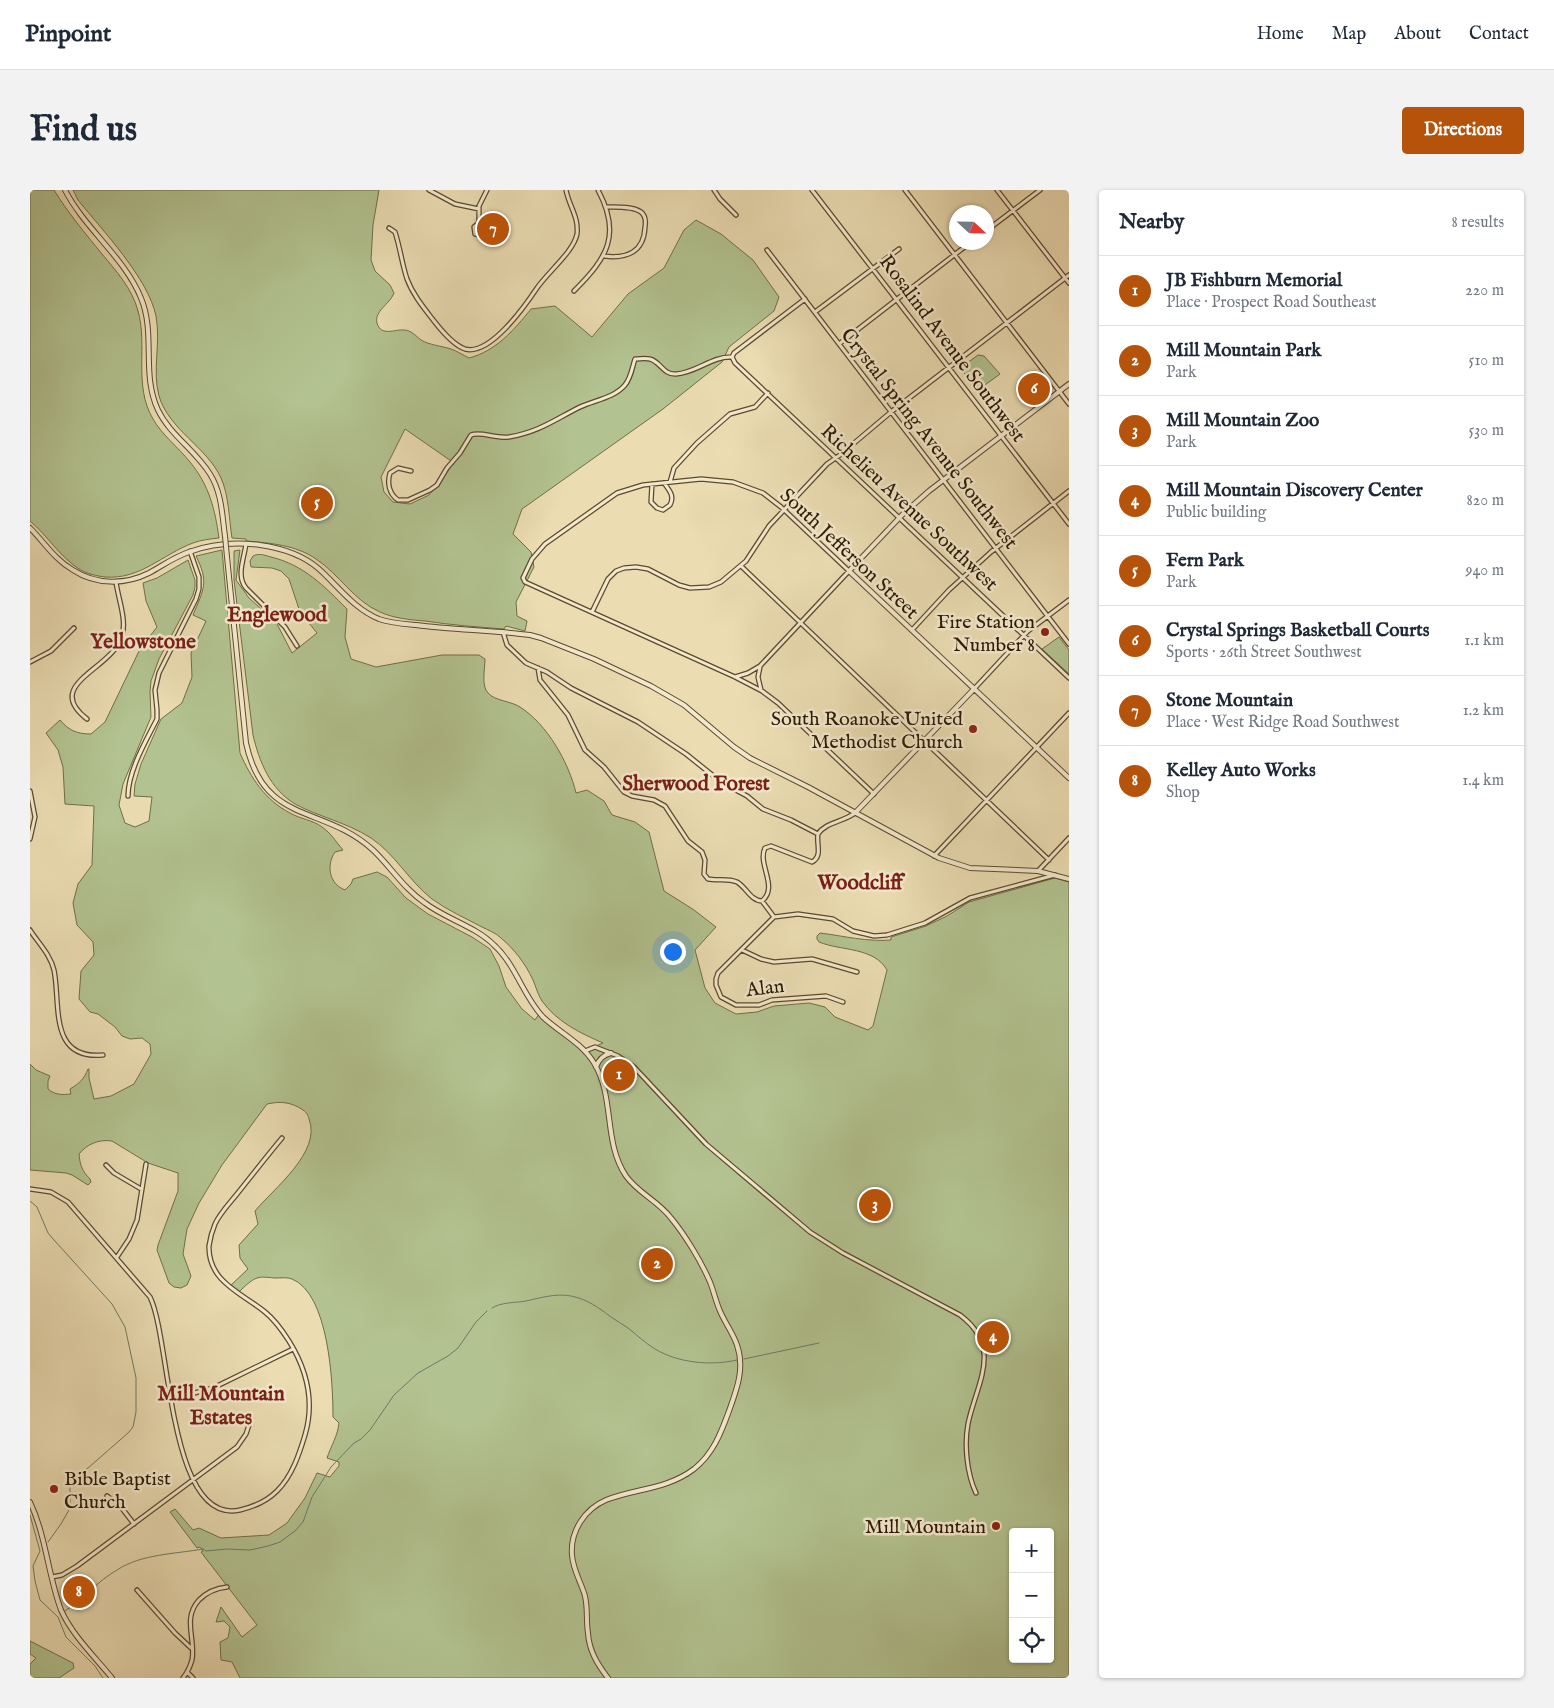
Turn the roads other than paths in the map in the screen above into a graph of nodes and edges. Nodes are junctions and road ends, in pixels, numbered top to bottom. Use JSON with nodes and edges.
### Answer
{"nodes":[{"id":1,"x":65,"y":190,"type":"edge"},
{"id":2,"x":429,"y":190,"type":"edge"},
{"id":3,"x":487,"y":190,"type":"edge"},
{"id":4,"x":566,"y":190,"type":"edge"},
{"id":5,"x":598,"y":190,"type":"edge"},
{"id":6,"x":714,"y":190,"type":"edge"},
{"id":7,"x":812,"y":190,"type":"edge"},
{"id":8,"x":905,"y":190,"type":"edge"},
{"id":9,"x":997,"y":190,"type":"edge"},
{"id":10,"x":1040,"y":190,"type":"edge"},
{"id":11,"x":606,"y":207,"type":"junction"},
{"id":12,"x":479,"y":209,"type":"junction"},
{"id":13,"x":1013,"y":210,"type":"junction"},
{"id":14,"x":736,"y":215,"type":"dead end"},
{"id":15,"x":478,"y":223,"type":"dead end"},
{"id":16,"x":994,"y":224,"type":"edge"},
{"id":17,"x":390,"y":228,"type":"dead end"},
{"id":18,"x":899,"y":249,"type":"dead end"},
{"id":19,"x":767,"y":250,"type":"dead end"},
{"id":20,"x":961,"y":250,"type":"edge"},
{"id":21,"x":955,"y":255,"type":"junction"},
{"id":22,"x":604,"y":256,"type":"junction"},
{"id":23,"x":874,"y":268,"type":"junction"},
{"id":24,"x":1069,"y":275,"type":"edge"},
{"id":25,"x":1065,"y":278,"type":"junction"},
{"id":26,"x":1069,"y":283,"type":"edge"},
{"id":27,"x":574,"y":290,"type":"dead end"},
{"id":28,"x":804,"y":299,"type":"junction"},
{"id":29,"x":897,"y":299,"type":"junction"},
{"id":30,"x":815,"y":312,"type":"junction"},
{"id":31,"x":1007,"y":323,"type":"junction"},
{"id":32,"x":839,"y":344,"type":"junction"},
{"id":33,"x":732,"y":357,"type":"junction"},
{"id":34,"x":949,"y":368,"type":"junction"},
{"id":35,"x":1069,"y":384,"type":"edge"},
{"id":36,"x":1059,"y":391,"type":"junction"},
{"id":37,"x":768,"y":393,"type":"junction"},
{"id":38,"x":1069,"y":404,"type":"edge"},
{"id":39,"x":891,"y":412,"type":"junction"},
{"id":40,"x":1001,"y":436,"type":"junction"},
{"id":41,"x":836,"y":458,"type":"junction"},
{"id":42,"x":411,"y":471,"type":"dead end"},
{"id":43,"x":943,"y":480,"type":"junction"},
{"id":44,"x":664,"y":482,"type":"junction"},
{"id":45,"x":670,"y":482,"type":"junction"},
{"id":46,"x":652,"y":484,"type":"junction"},
{"id":47,"x":1069,"y":491,"type":"edge"},
{"id":48,"x":1054,"y":504,"type":"junction"},
{"id":49,"x":784,"y":510,"type":"junction"},
{"id":50,"x":900,"y":518,"type":"junction"},
{"id":51,"x":1069,"y":524,"type":"edge"},
{"id":52,"x":30,"y":528,"type":"edge"},
{"id":53,"x":246,"y":544,"type":"junction"},
{"id":54,"x":996,"y":547,"type":"junction"},
{"id":55,"x":190,"y":551,"type":"junction"},
{"id":56,"x":741,"y":566,"type":"junction"},
{"id":57,"x":849,"y":571,"type":"junction"},
{"id":58,"x":963,"y":577,"type":"junction"},
{"id":59,"x":116,"y":582,"type":"junction"},
{"id":60,"x":1069,"y":600,"type":"edge"},
{"id":61,"x":592,"y":612,"type":"junction"},
{"id":62,"x":1048,"y":616,"type":"junction"},
{"id":63,"x":800,"y":623,"type":"junction"},
{"id":64,"x":74,"y":628,"type":"dead end"},
{"id":65,"x":912,"y":630,"type":"junction"},
{"id":66,"x":503,"y":632,"type":"junction"},
{"id":67,"x":1024,"y":636,"type":"junction"},
{"id":68,"x":1069,"y":644,"type":"edge"},
{"id":69,"x":297,"y":646,"type":"dead end"},
{"id":70,"x":30,"y":662,"type":"edge"},
{"id":71,"x":760,"y":666,"type":"junction"},
{"id":72,"x":538,"y":668,"type":"junction"},
{"id":73,"x":735,"y":677,"type":"junction"},
{"id":74,"x":1069,"y":678,"type":"edge"},
{"id":75,"x":974,"y":689,"type":"junction"},
{"id":76,"x":762,"y":691,"type":"junction"},
{"id":77,"x":1069,"y":713,"type":"edge"},
{"id":78,"x":87,"y":719,"type":"dead end"},
{"id":79,"x":925,"y":740,"type":"junction"},
{"id":80,"x":1036,"y":748,"type":"junction"},
{"id":81,"x":1069,"y":778,"type":"edge"},
{"id":82,"x":30,"y":791,"type":"edge"},
{"id":83,"x":874,"y":794,"type":"junction"},
{"id":84,"x":128,"y":796,"type":"dead end"},
{"id":85,"x":986,"y":800,"type":"junction"},
{"id":86,"x":855,"y":813,"type":"junction"},
{"id":87,"x":818,"y":834,"type":"junction"},
{"id":88,"x":1069,"y":838,"type":"edge"},
{"id":89,"x":30,"y":839,"type":"edge"},
{"id":90,"x":934,"y":856,"type":"junction"},
{"id":91,"x":1049,"y":860,"type":"junction"},
{"id":92,"x":1038,"y":871,"type":"junction"},
{"id":93,"x":1055,"y":875,"type":"junction"},
{"id":94,"x":1069,"y":879,"type":"edge"},
{"id":95,"x":762,"y":901,"type":"junction"},
{"id":96,"x":774,"y":918,"type":"junction"},
{"id":97,"x":30,"y":930,"type":"edge"},
{"id":98,"x":742,"y":950,"type":"junction"},
{"id":99,"x":857,"y":972,"type":"dead end"},
{"id":100,"x":843,"y":1002,"type":"dead end"},
{"id":101,"x":585,"y":1051,"type":"junction"},
{"id":102,"x":611,"y":1053,"type":"junction"},
{"id":103,"x":103,"y":1055,"type":"dead end"},
{"id":104,"x":596,"y":1067,"type":"junction"},
{"id":105,"x":282,"y":1138,"type":"dead end"},
{"id":106,"x":146,"y":1164,"type":"dead end"},
{"id":107,"x":106,"y":1166,"type":"dead end"},
{"id":108,"x":141,"y":1188,"type":"junction"},
{"id":109,"x":30,"y":1189,"type":"edge"},
{"id":110,"x":117,"y":1257,"type":"junction"},
{"id":111,"x":294,"y":1348,"type":"junction"},
{"id":112,"x":172,"y":1399,"type":"junction"},
{"id":113,"x":251,"y":1419,"type":"dead end"},
{"id":114,"x":193,"y":1480,"type":"junction"},
{"id":115,"x":976,"y":1493,"type":"dead end"},
{"id":116,"x":107,"y":1496,"type":"dead end"},
{"id":117,"x":30,"y":1502,"type":"edge"},
{"id":118,"x":134,"y":1524,"type":"junction"},
{"id":119,"x":52,"y":1577,"type":"junction"},
{"id":120,"x":228,"y":1587,"type":"dead end"},
{"id":121,"x":138,"y":1590,"type":"dead end"},
{"id":122,"x":191,"y":1648,"type":"junction"},
{"id":123,"x":187,"y":1672,"type":"junction"},
{"id":124,"x":112,"y":1678,"type":"edge"},
{"id":125,"x":183,"y":1678,"type":"edge"},
{"id":126,"x":193,"y":1678,"type":"edge"},
{"id":127,"x":608,"y":1678,"type":"edge"}],
"edges":[{"from":1,"to":101,"type":"street","bridge":true},
{"from":2,"to":12,"type":"street"},
{"from":3,"to":12,"type":"street"},
{"from":4,"to":17,"type":"street"},
{"from":5,"to":11,"type":"street"},
{"from":6,"to":14,"type":"street"},
{"from":7,"to":23,"type":"street","name":"Rosalind Avenue Southwest"},
{"from":8,"to":21,"type":"street"},
{"from":9,"to":13,"type":"street"},
{"from":10,"to":13,"type":"street"},
{"from":11,"to":22,"type":"street"},
{"from":11,"to":22,"type":"street"},
{"from":12,"to":15,"type":"street"},
{"from":13,"to":16,"type":"street"},
{"from":13,"to":25,"type":"street"},
{"from":18,"to":23,"type":"street"},
{"from":19,"to":28,"type":"street","name":"Crystal Spring Avenue Southwest"},
{"from":20,"to":21,"type":"street"},
{"from":21,"to":29,"type":"street"},
{"from":21,"to":31,"type":"street"},
{"from":22,"to":27,"type":"street"},
{"from":23,"to":29,"type":"street","name":"Rosalind Avenue Southwest"},
{"from":23,"to":30,"type":"street"},
{"from":24,"to":25,"type":"street"},
{"from":25,"to":26,"type":"street"},
{"from":25,"to":31,"type":"street"},
{"from":28,"to":30,"type":"street","name":"Crystal Spring Avenue Southwest"},
{"from":28,"to":33,"type":"street"},
{"from":29,"to":32,"type":"street"},
{"from":29,"to":34,"type":"street","name":"Rosalind Avenue Southwest"},
{"from":30,"to":32,"type":"street","name":"Crystal Spring Avenue Southwest"},
{"from":31,"to":34,"type":"street"},
{"from":31,"to":36,"type":"street"},
{"from":32,"to":39,"type":"street","name":"Crystal Spring Avenue Southwest"},
{"from":33,"to":37,"type":"street","name":"Richelieu Avenue Southwest"},
{"from":33,"to":42,"type":"street"},
{"from":34,"to":39,"type":"street"},
{"from":34,"to":40,"type":"street","name":"Rosalind Avenue Southwest"},
{"from":35,"to":36,"type":"street"},
{"from":36,"to":38,"type":"street"},
{"from":36,"to":40,"type":"street"},
{"from":37,"to":41,"type":"street","name":"Richelieu Avenue Southwest"},
{"from":37,"to":45,"type":"street"},
{"from":39,"to":41,"type":"street"},
{"from":39,"to":43,"type":"street","name":"Crystal Spring Avenue Southwest"},
{"from":40,"to":43,"type":"street"},
{"from":40,"to":48,"type":"street","name":"Rosalind Avenue Southwest"},
{"from":41,"to":49,"type":"street"},
{"from":41,"to":50,"type":"street","name":"Richelieu Avenue Southwest"},
{"from":43,"to":50,"type":"street"},
{"from":43,"to":54,"type":"street","name":"Crystal Spring Avenue Southwest"},
{"from":44,"to":45,"type":"street","name":"South Jefferson Street"},
{"from":44,"to":46,"type":"street","name":"South Jefferson Street"},
{"from":44,"to":46,"type":"street"},
{"from":45,"to":49,"type":"street","name":"South Jefferson Street"},
{"from":46,"to":61,"type":"street","name":"South Jefferson Street"},
{"from":47,"to":48,"type":"street"},
{"from":48,"to":51,"type":"street","name":"Rosalind Avenue Southwest"},
{"from":48,"to":54,"type":"street"},
{"from":49,"to":56,"type":"street"},
{"from":49,"to":57,"type":"street","name":"South Jefferson Street"},
{"from":50,"to":57,"type":"street"},
{"from":50,"to":58,"type":"street","name":"Richelieu Avenue Southwest"},
{"from":52,"to":59,"type":"street"},
{"from":53,"to":55,"type":"street"},
{"from":53,"to":66,"type":"street"},
{"from":53,"to":69,"type":"street"},
{"from":54,"to":58,"type":"street"},
{"from":54,"to":62,"type":"street","name":"Crystal Spring Avenue Southwest"},
{"from":55,"to":59,"type":"street"},
{"from":55,"to":84,"type":"street"},
{"from":56,"to":61,"type":"street"},
{"from":56,"to":63,"type":"street"},
{"from":57,"to":63,"type":"street"},
{"from":57,"to":65,"type":"street","name":"South Jefferson Street"},
{"from":58,"to":65,"type":"street"},
{"from":58,"to":67,"type":"street","name":"Richelieu Avenue Southwest"},
{"from":59,"to":78,"type":"street"},
{"from":60,"to":62,"type":"street"},
{"from":61,"to":73,"type":"street"},
{"from":62,"to":67,"type":"street"},
{"from":62,"to":68,"type":"street","name":"Crystal Spring Avenue Southwest"},
{"from":63,"to":71,"type":"street"},
{"from":63,"to":79,"type":"street"},
{"from":64,"to":70,"type":"street"},
{"from":65,"to":75,"type":"street","name":"South Jefferson Street"},
{"from":66,"to":72,"type":"street"},
{"from":66,"to":86,"type":"street"},
{"from":67,"to":74,"type":"street","name":"Richelieu Avenue Southwest"},
{"from":67,"to":75,"type":"street"},
{"from":71,"to":73,"type":"street"},
{"from":71,"to":76,"type":"street"},
{"from":72,"to":87,"type":"street"},
{"from":72,"to":95,"type":"street"},
{"from":73,"to":76,"type":"street"},
{"from":75,"to":79,"type":"street"},
{"from":75,"to":80,"type":"street","name":"South Jefferson Street"},
{"from":76,"to":83,"type":"street"},
{"from":77,"to":80,"type":"street"},
{"from":79,"to":83,"type":"street"},
{"from":79,"to":85,"type":"street"},
{"from":80,"to":81,"type":"street","name":"South Jefferson Street"},
{"from":80,"to":85,"type":"street"},
{"from":82,"to":89,"type":"street"},
{"from":83,"to":86,"type":"street"},
{"from":85,"to":90,"type":"street"},
{"from":85,"to":91,"type":"street"},
{"from":86,"to":87,"type":"street"},
{"from":86,"to":90,"type":"street"},
{"from":87,"to":95,"type":"street"},
{"from":88,"to":91,"type":"street"},
{"from":90,"to":92,"type":"street"},
{"from":91,"to":92,"type":"street"},
{"from":92,"to":93,"type":"street"},
{"from":93,"to":94,"type":"street"},
{"from":93,"to":96,"type":"street"},
{"from":95,"to":96,"type":"street"},
{"from":96,"to":98,"type":"street"},
{"from":97,"to":103,"type":"street"},
{"from":98,"to":99,"type":"street"},
{"from":98,"to":100,"type":"street","name":"Alan"},
{"from":101,"to":102,"type":"street"},
{"from":101,"to":104,"type":"street"},
{"from":102,"to":104,"type":"street"},
{"from":102,"to":115,"type":"street"},
{"from":104,"to":127,"type":"street"},
{"from":105,"to":111,"type":"street"},
{"from":106,"to":108,"type":"street"},
{"from":107,"to":108,"type":"street"},
{"from":108,"to":110,"type":"street"},
{"from":109,"to":110,"type":"street"},
{"from":110,"to":112,"type":"street"},
{"from":111,"to":112,"type":"street"},
{"from":111,"to":114,"type":"street"},
{"from":112,"to":114,"type":"street"},
{"from":113,"to":114,"type":"street"},
{"from":114,"to":118,"type":"street"},
{"from":116,"to":118,"type":"street"},
{"from":117,"to":119,"type":"street"},
{"from":118,"to":119,"type":"street"},
{"from":119,"to":124,"type":"street"},
{"from":120,"to":122,"type":"street"},
{"from":121,"to":122,"type":"street"},
{"from":122,"to":123,"type":"street"},
{"from":123,"to":125,"type":"street"},
{"from":123,"to":126,"type":"street"}]}
